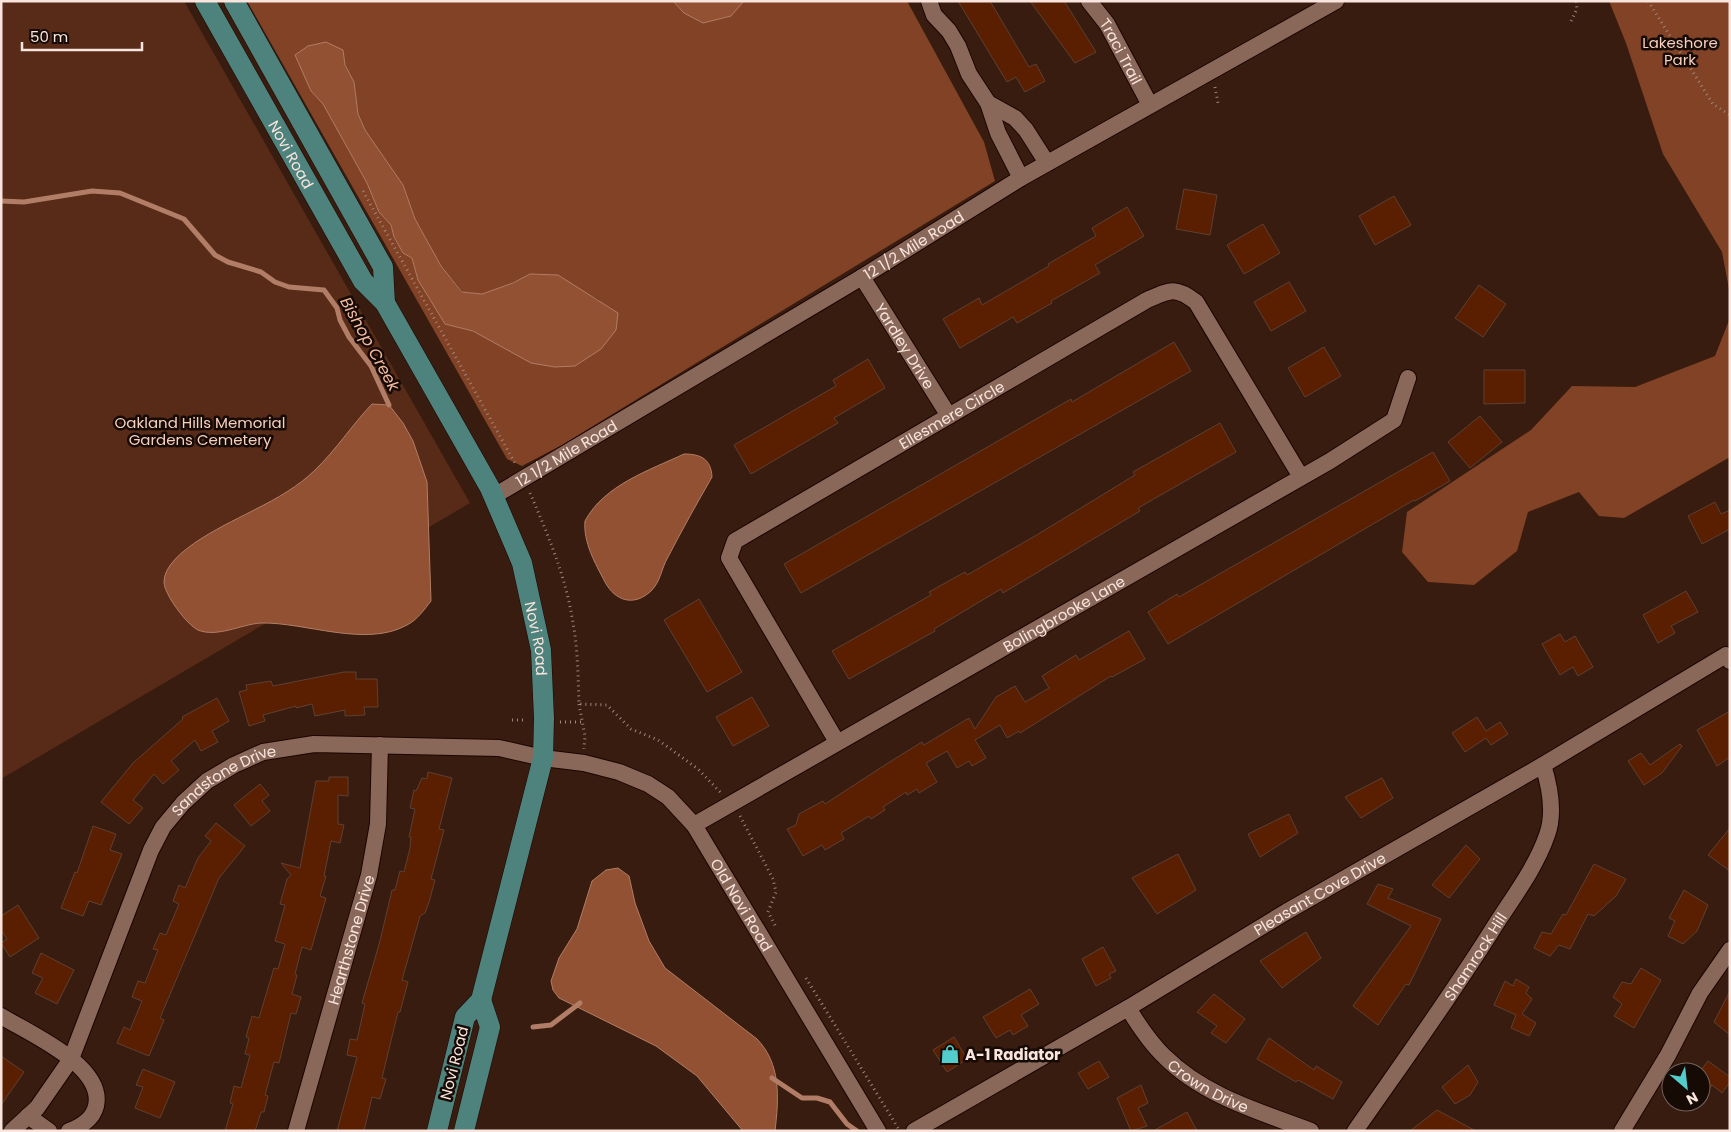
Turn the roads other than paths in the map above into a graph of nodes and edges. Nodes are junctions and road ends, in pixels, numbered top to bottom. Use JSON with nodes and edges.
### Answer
{"nodes":[{"id":1,"x":205,"y":1,"type":"edge"},
{"id":2,"x":234,"y":1,"type":"edge"},
{"id":3,"x":929,"y":1,"type":"edge"},
{"id":4,"x":1089,"y":1,"type":"edge"},
{"id":5,"x":1336,"y":1,"type":"edge"},
{"id":6,"x":988,"y":104,"type":"junction"},
{"id":7,"x":1150,"y":105,"type":"junction"},
{"id":8,"x":1047,"y":163,"type":"junction"},
{"id":9,"x":1021,"y":178,"type":"junction"},
{"id":10,"x":862,"y":277,"type":"junction"},
{"id":11,"x":385,"y":303,"type":"junction"},
{"id":12,"x":1408,"y":378,"type":"dead end"},
{"id":13,"x":949,"y":416,"type":"junction"},
{"id":14,"x":1302,"y":477,"type":"junction"},
{"id":15,"x":494,"y":496,"type":"junction"},
{"id":16,"x":1728,"y":658,"type":"edge"},
{"id":17,"x":837,"y":742,"type":"junction"},
{"id":18,"x":380,"y":745,"type":"junction"},
{"id":19,"x":543,"y":758,"type":"junction"},
{"id":20,"x":1543,"y":765,"type":"junction"},
{"id":21,"x":694,"y":825,"type":"junction"},
{"id":22,"x":1730,"y":950,"type":"edge"},
{"id":23,"x":481,"y":1000,"type":"junction"},
{"id":24,"x":1128,"y":1008,"type":"junction"},
{"id":25,"x":1,"y":1016,"type":"edge"},
{"id":26,"x":71,"y":1059,"type":"junction"},
{"id":27,"x":28,"y":1116,"type":"junction"},
{"id":28,"x":12,"y":1131,"type":"edge"},
{"id":29,"x":48,"y":1131,"type":"edge"},
{"id":30,"x":69,"y":1131,"type":"edge"},
{"id":31,"x":296,"y":1131,"type":"edge"},
{"id":32,"x":437,"y":1131,"type":"edge"},
{"id":33,"x":464,"y":1131,"type":"edge"},
{"id":34,"x":878,"y":1131,"type":"edge"},
{"id":35,"x":914,"y":1131,"type":"edge"},
{"id":36,"x":1311,"y":1131,"type":"edge"},
{"id":37,"x":1355,"y":1131,"type":"edge"},
{"id":38,"x":1622,"y":1131,"type":"edge"}],
"edges":[{"from":1,"to":11,"type":"main road","name":"Novi Road"},
{"from":2,"to":11,"type":"main road","name":"Novi Road"},
{"from":3,"to":6,"type":"street"},
{"from":4,"to":7,"type":"street","name":"Traci Trail"},
{"from":5,"to":7,"type":"street","name":"12 1/2 Mile Road"},
{"from":6,"to":8,"type":"street"},
{"from":6,"to":9,"type":"street"},
{"from":7,"to":8,"type":"street","name":"12 1/2 Mile Road"},
{"from":8,"to":9,"type":"street","name":"12 1/2 Mile Road"},
{"from":9,"to":10,"type":"street","name":"12 1/2 Mile Road"},
{"from":10,"to":13,"type":"street","name":"Yardley Drive"},
{"from":10,"to":15,"type":"street","name":"12 1/2 Mile Road"},
{"from":11,"to":15,"type":"main road","name":"Novi Road"},
{"from":12,"to":14,"type":"street","name":"Bolingbrooke Lane"},
{"from":13,"to":14,"type":"street","name":"Ellesmere Circle"},
{"from":13,"to":17,"type":"street","name":"Ellesmere Circle"},
{"from":14,"to":17,"type":"street","name":"Bolingbrooke Lane"},
{"from":15,"to":19,"type":"main road","name":"Novi Road"},
{"from":16,"to":20,"type":"street","name":"Pleasant Cove Drive"},
{"from":17,"to":21,"type":"street","name":"Bolingbrooke Lane"},
{"from":18,"to":19,"type":"street","name":"Sandstone Drive"},
{"from":18,"to":26,"type":"street","name":"Sandstone Drive"},
{"from":18,"to":31,"type":"street","name":"Hearthstone Drive"},
{"from":19,"to":21,"type":"street","name":"Old Novi Road"},
{"from":19,"to":23,"type":"main road","name":"Novi Road"},
{"from":20,"to":24,"type":"street","name":"Pleasant Cove Drive"},
{"from":20,"to":37,"type":"street","name":"Shamrock Hill"},
{"from":21,"to":34,"type":"street","name":"Old Novi Road"},
{"from":22,"to":38,"type":"street"},
{"from":23,"to":32,"type":"main road","name":"Novi Road"},
{"from":23,"to":33,"type":"main road","name":"Novi Road"},
{"from":24,"to":35,"type":"street","name":"Pleasant Cove Drive"},
{"from":24,"to":36,"type":"street","name":"Crown Drive"},
{"from":25,"to":26,"type":"street"},
{"from":26,"to":27,"type":"street","name":"Sandstone Drive"},
{"from":26,"to":30,"type":"street"},
{"from":27,"to":28,"type":"street","name":"Sandstone Drive"},
{"from":27,"to":29,"type":"street"}]}
